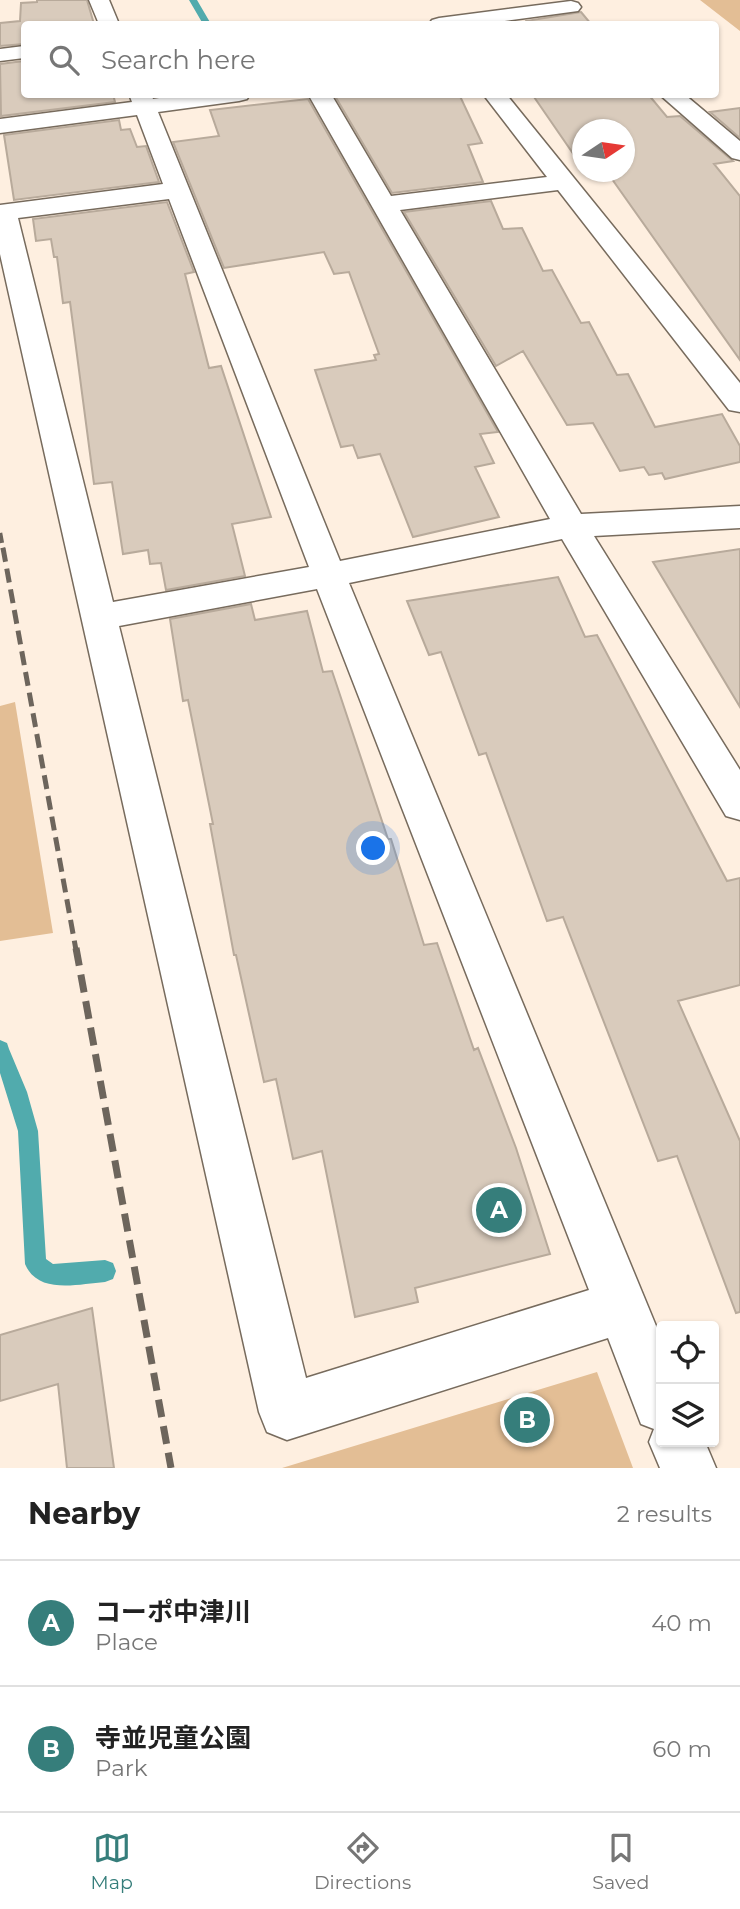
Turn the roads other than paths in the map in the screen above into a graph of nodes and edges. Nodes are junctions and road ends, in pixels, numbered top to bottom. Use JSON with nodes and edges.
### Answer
{"nodes":[{"id":1,"x":99,"y":0,"type":"edge"},
{"id":2,"x":568,"y":3,"type":"edge"},
{"id":3,"x":590,"y":20,"type":"dead end"},
{"id":4,"x":108,"y":21,"type":"edge"},
{"id":5,"x":457,"y":21,"type":"edge"},
{"id":6,"x":21,"y":52,"type":"edge"},
{"id":7,"x":0,"y":55,"type":"edge"},
{"id":8,"x":184,"y":98,"type":"edge"},
{"id":9,"x":321,"y":98,"type":"edge"},
{"id":10,"x":497,"y":98,"type":"edge"},
{"id":11,"x":675,"y":98,"type":"edge"},
{"id":12,"x":143,"y":101,"type":"edge"},
{"id":13,"x":0,"y":127,"type":"edge"},
{"id":14,"x":740,"y":153,"type":"edge"},
{"id":15,"x":564,"y":182,"type":"junction"},
{"id":16,"x":178,"y":190,"type":"junction"},
{"id":17,"x":383,"y":205,"type":"junction"},
{"id":18,"x":2,"y":214,"type":"edge"},
{"id":19,"x":740,"y":403,"type":"edge"},
{"id":20,"x":740,"y":517,"type":"edge"},
{"id":21,"x":572,"y":526,"type":"junction"},
{"id":22,"x":329,"y":575,"type":"junction"},
{"id":23,"x":98,"y":617,"type":"junction"},
{"id":24,"x":740,"y":804,"type":"edge"},
{"id":25,"x":621,"y":1307,"type":"junction"},
{"id":26,"x":656,"y":1392,"type":"edge"},
{"id":27,"x":679,"y":1447,"type":"edge"},
{"id":28,"x":688,"y":1468,"type":"edge"}],
"edges":[{"from":1,"to":4,"type":"street"},
{"from":2,"to":3,"type":"street"},
{"from":2,"to":5,"type":"street"},
{"from":6,"to":7,"type":"street"},
{"from":8,"to":12,"type":"street"},
{"from":9,"to":17,"type":"street"},
{"from":10,"to":15,"type":"street"},
{"from":11,"to":14,"type":"street"},
{"from":12,"to":13,"type":"street"},
{"from":12,"to":16,"type":"street"},
{"from":15,"to":17,"type":"street"},
{"from":15,"to":19,"type":"street"},
{"from":16,"to":18,"type":"street"},
{"from":16,"to":22,"type":"street"},
{"from":17,"to":21,"type":"street"},
{"from":18,"to":23,"type":"street"},
{"from":20,"to":21,"type":"street"},
{"from":21,"to":22,"type":"street"},
{"from":21,"to":24,"type":"street"},
{"from":22,"to":23,"type":"street"},
{"from":22,"to":25,"type":"street"},
{"from":23,"to":25,"type":"street"},
{"from":25,"to":26,"type":"street"},
{"from":27,"to":28,"type":"street"}]}
